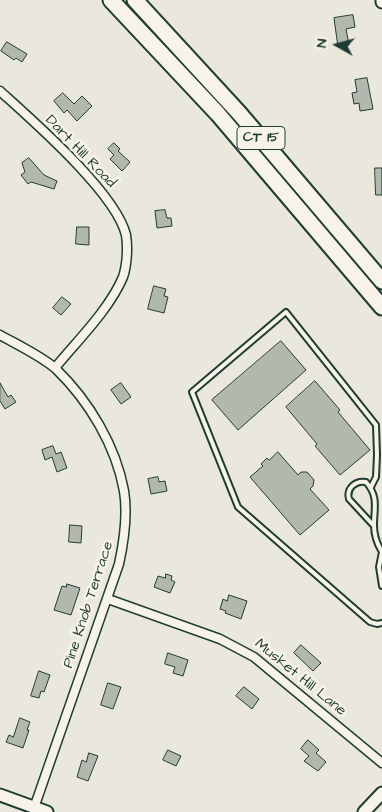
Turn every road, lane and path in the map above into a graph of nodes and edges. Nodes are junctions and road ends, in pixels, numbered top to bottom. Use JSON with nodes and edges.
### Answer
{"nodes":[{"id":1,"x":111,"y":0,"type":"edge"},
{"id":2,"x":135,"y":0,"type":"edge"},
{"id":3,"x":0,"y":90,"type":"edge"},
{"id":4,"x":353,"y":272,"type":"junction"},
{"id":5,"x":382,"y":280,"type":"edge"},
{"id":6,"x":382,"y":307,"type":"edge"},
{"id":7,"x":382,"y":320,"type":"edge"},
{"id":8,"x":0,"y":335,"type":"edge"},
{"id":9,"x":54,"y":368,"type":"junction"},
{"id":10,"x":370,"y":487,"type":"junction"},
{"id":11,"x":374,"y":526,"type":"junction"},
{"id":12,"x":382,"y":552,"type":"edge"},
{"id":13,"x":382,"y":586,"type":"edge"},
{"id":14,"x":108,"y":599,"type":"junction"},
{"id":15,"x":382,"y":623,"type":"edge"},
{"id":16,"x":382,"y":763,"type":"edge"},
{"id":17,"x":382,"y":793,"type":"edge"},
{"id":18,"x":0,"y":795,"type":"edge"},
{"id":19,"x":34,"y":808,"type":"junction"},
{"id":20,"x":47,"y":812,"type":"edge"},
{"id":21,"x":364,"y":812,"type":"edge"}],
"edges":[{"from":1,"to":4,"type":"highway","number":"CT 15"},
{"from":2,"to":5,"type":"highway","number":"CT 15"},
{"from":3,"to":9,"type":"street","name":"Dart Hill Road"},
{"from":4,"to":6,"type":"highway","number":"CT 15"},
{"from":4,"to":7,"type":"highway"},
{"from":8,"to":9,"type":"street","name":"Pine Knob Terrace"},
{"from":9,"to":14,"type":"street","name":"Pine Knob Terrace"},
{"from":10,"to":11,"type":"lane"},
{"from":10,"to":11,"type":"lane"},
{"from":10,"to":15,"type":"lane"},
{"from":11,"to":12,"type":"lane"},
{"from":12,"to":13,"type":"lane"},
{"from":14,"to":16,"type":"street","name":"Musket Hill Lane"},
{"from":14,"to":19,"type":"street","name":"Pine Knob Terrace"},
{"from":17,"to":21,"type":"main road"},
{"from":18,"to":19,"type":"main road"},
{"from":19,"to":20,"type":"main road"}]}
